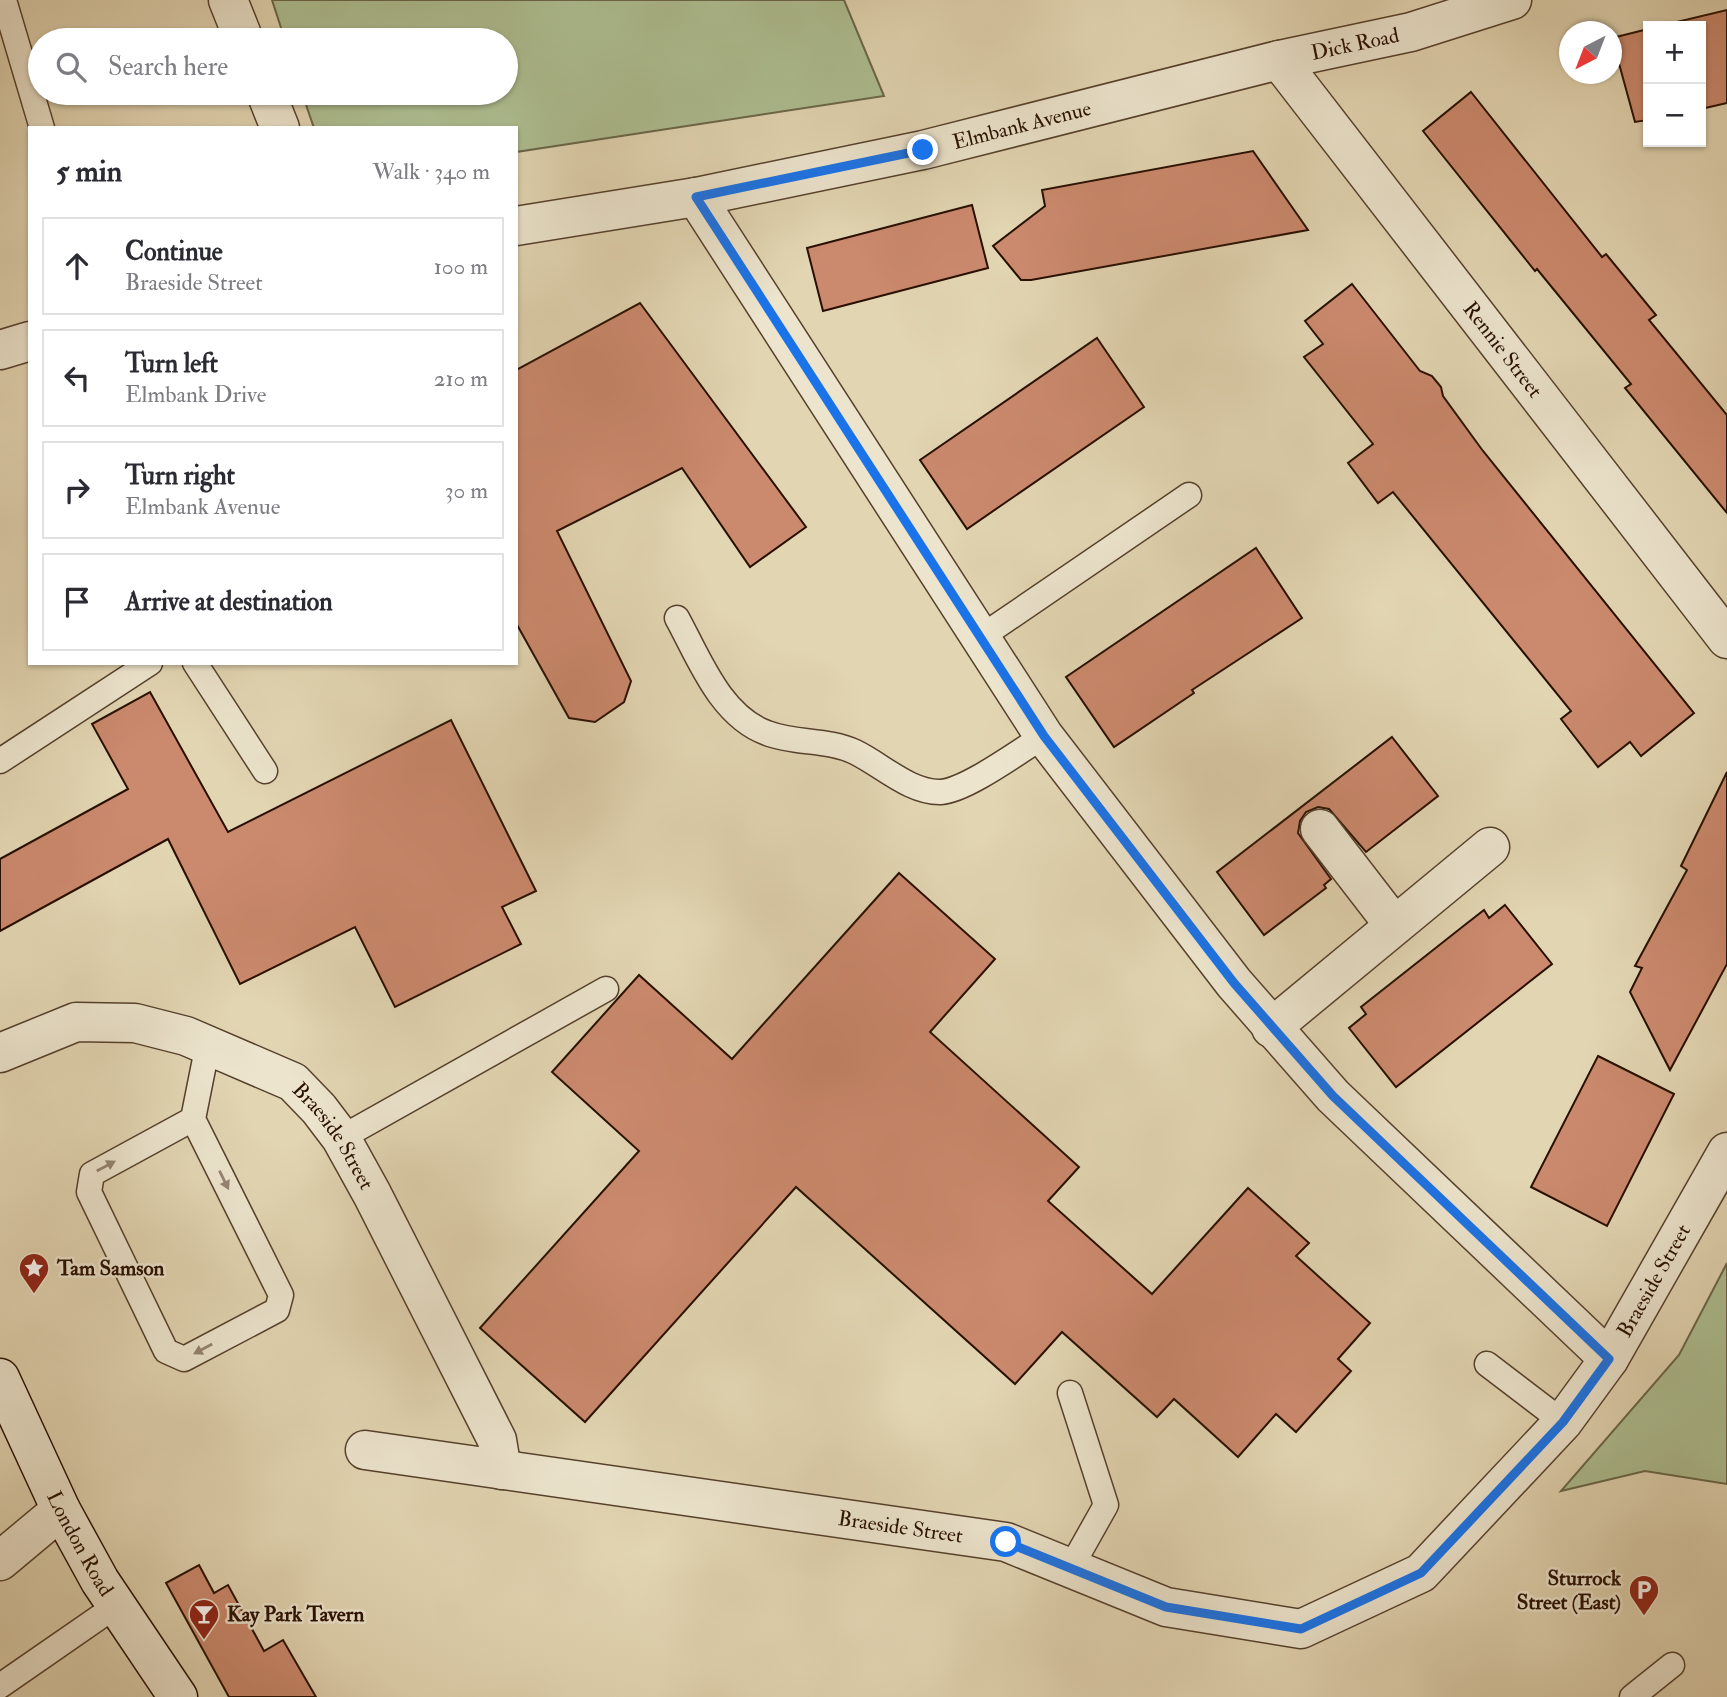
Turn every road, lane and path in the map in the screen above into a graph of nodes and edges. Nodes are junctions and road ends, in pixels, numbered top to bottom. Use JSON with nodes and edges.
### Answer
{"nodes":[{"id":1,"x":4,"y":0,"type":"edge"},
{"id":2,"x":228,"y":0,"type":"edge"},
{"id":3,"x":1512,"y":0,"type":"edge"},
{"id":4,"x":239,"y":28,"type":"edge"},
{"id":5,"x":1279,"y":60,"type":"junction"},
{"id":6,"x":28,"y":81,"type":"edge"},
{"id":7,"x":35,"y":105,"type":"edge"},
{"id":8,"x":271,"y":105,"type":"edge"},
{"id":9,"x":41,"y":126,"type":"edge"},
{"id":10,"x":279,"y":126,"type":"edge"},
{"id":11,"x":696,"y":197,"type":"junction"},
{"id":12,"x":518,"y":226,"type":"edge"},
{"id":13,"x":28,"y":342,"type":"edge"},
{"id":14,"x":0,"y":350,"type":"edge"},
{"id":15,"x":1189,"y":495,"type":"dead end"},
{"id":16,"x":677,"y":618,"type":"dead end"},
{"id":17,"x":981,"y":637,"type":"junction"},
{"id":18,"x":1727,"y":639,"type":"edge"},
{"id":19,"x":147,"y":665,"type":"edge"},
{"id":20,"x":196,"y":665,"type":"edge"},
{"id":21,"x":1044,"y":736,"type":"junction"},
{"id":22,"x":0,"y":761,"type":"edge"},
{"id":23,"x":265,"y":771,"type":"dead end"},
{"id":24,"x":1320,"y":829,"type":"dead end"},
{"id":25,"x":1490,"y":847,"type":"dead end"},
{"id":26,"x":1394,"y":925,"type":"junction"},
{"id":27,"x":606,"y":989,"type":"dead end"},
{"id":28,"x":1271,"y":1028,"type":"junction"},
{"id":29,"x":208,"y":1044,"type":"junction"},
{"id":30,"x":0,"y":1053,"type":"edge"},
{"id":31,"x":193,"y":1119,"type":"junction"},
{"id":32,"x":341,"y":1138,"type":"junction"},
{"id":33,"x":1727,"y":1152,"type":"edge"},
{"id":34,"x":1609,"y":1359,"type":"junction"},
{"id":35,"x":1487,"y":1364,"type":"dead end"},
{"id":36,"x":0,"y":1378,"type":"edge"},
{"id":37,"x":1070,"y":1393,"type":"dead end"},
{"id":38,"x":1563,"y":1422,"type":"junction"},
{"id":39,"x":365,"y":1450,"type":"dead end"},
{"id":40,"x":502,"y":1470,"type":"junction"},
{"id":41,"x":61,"y":1510,"type":"junction"},
{"id":42,"x":0,"y":1561,"type":"edge"},
{"id":43,"x":1070,"y":1569,"type":"junction"},
{"id":44,"x":117,"y":1605,"type":"junction"},
{"id":45,"x":1672,"y":1665,"type":"dead end"},
{"id":46,"x":0,"y":1686,"type":"edge"},
{"id":47,"x":178,"y":1697,"type":"edge"},
{"id":48,"x":1632,"y":1697,"type":"edge"}],
"edges":[{"from":1,"to":6,"type":"lane"},
{"from":2,"to":4,"type":"street"},
{"from":3,"to":5,"type":"street","name":"Dick Road"},
{"from":5,"to":11,"type":"street","name":"Elmbank Avenue"},
{"from":5,"to":18,"type":"street","name":"Rennie Street"},
{"from":7,"to":9,"type":"lane"},
{"from":8,"to":10,"type":"street"},
{"from":11,"to":12,"type":"street","name":"Elmbank Avenue"},
{"from":11,"to":17,"type":"street"},
{"from":13,"to":14,"type":"street"},
{"from":15,"to":17,"type":"lane"},
{"from":16,"to":21,"type":"lane"},
{"from":17,"to":21,"type":"street"},
{"from":19,"to":22,"type":"lane"},
{"from":20,"to":23,"type":"lane"},
{"from":21,"to":28,"type":"street"},
{"from":24,"to":26,"type":"street"},
{"from":25,"to":26,"type":"street"},
{"from":26,"to":28,"type":"street"},
{"from":27,"to":32,"type":"lane"},
{"from":28,"to":34,"type":"street"},
{"from":29,"to":30,"type":"street","name":"Braeside Street"},
{"from":29,"to":31,"type":"lane"},
{"from":29,"to":32,"type":"street","name":"Braeside Street"},
{"from":31,"to":31,"type":"lane","one_way":true},
{"from":32,"to":40,"type":"street","name":"Braeside Street"},
{"from":33,"to":34,"type":"street","name":"Braeside Street"},
{"from":34,"to":38,"type":"street","name":"Braeside Street"},
{"from":35,"to":38,"type":"lane"},
{"from":36,"to":41,"type":"street","name":"London Road"},
{"from":37,"to":43,"type":"lane"},
{"from":38,"to":43,"type":"street","name":"Braeside Street"},
{"from":39,"to":40,"type":"street","name":"Braeside Street"},
{"from":40,"to":43,"type":"street","name":"Braeside Street"},
{"from":41,"to":42,"type":"street"},
{"from":41,"to":44,"type":"street","name":"London Road"},
{"from":44,"to":46,"type":"lane"},
{"from":44,"to":47,"type":"street","name":"London Road"},
{"from":45,"to":48,"type":"lane"}]}
